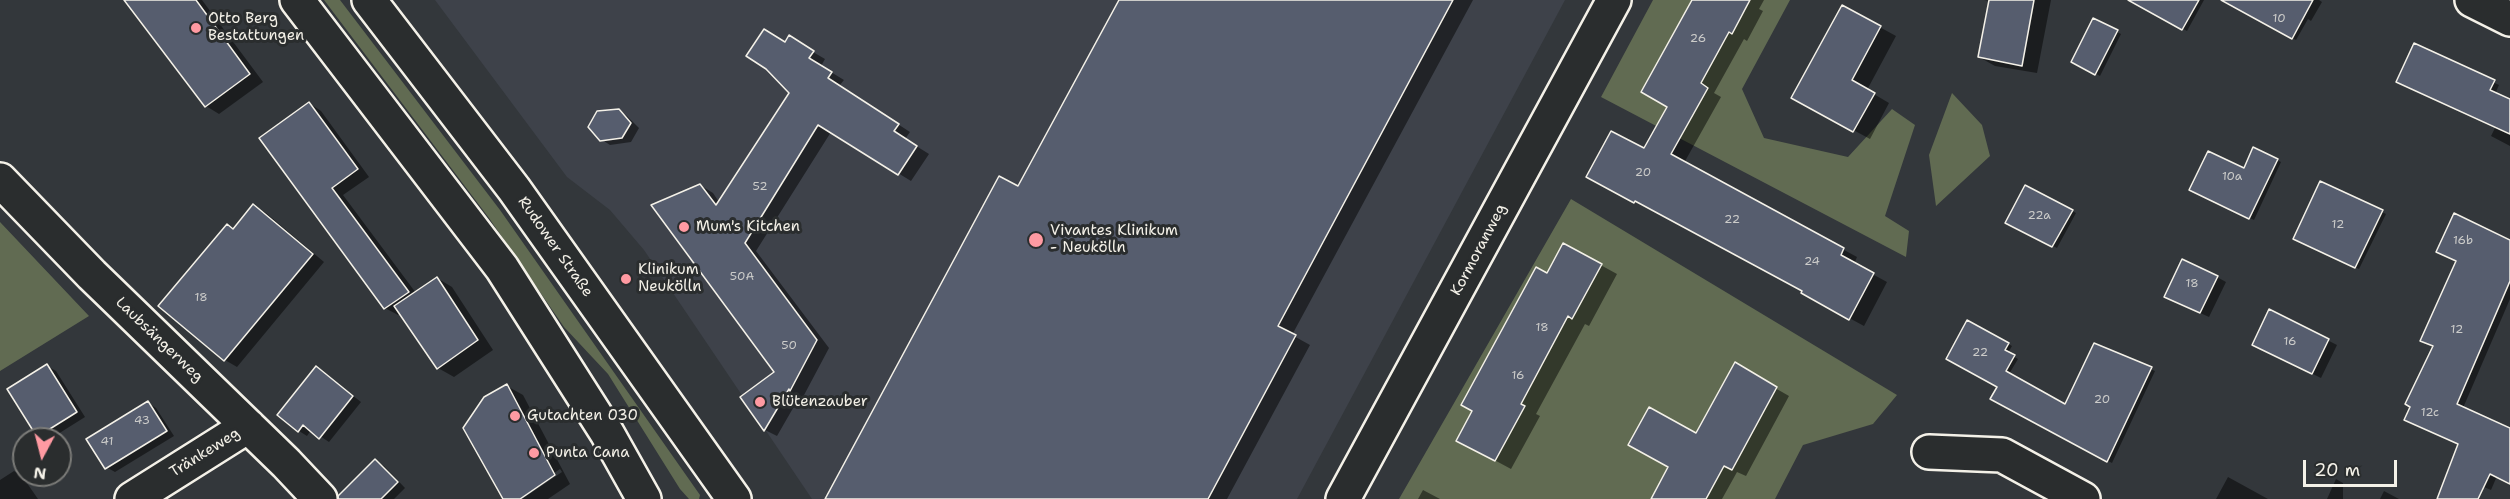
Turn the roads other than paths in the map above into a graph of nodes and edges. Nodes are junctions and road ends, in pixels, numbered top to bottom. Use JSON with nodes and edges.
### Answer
{"nodes":[{"id":1,"x":297,"y":0,"type":"edge"},
{"id":2,"x":369,"y":0,"type":"edge"},
{"id":3,"x":1614,"y":0,"type":"edge"},
{"id":4,"x":2472,"y":0,"type":"edge"},
{"id":5,"x":2510,"y":19,"type":"edge"},
{"id":6,"x":0,"y":180,"type":"edge"},
{"id":7,"x":248,"y":426,"type":"junction"},
{"id":8,"x":1929,"y":452,"type":"dead end"},
{"id":9,"x":132,"y":499,"type":"edge"},
{"id":10,"x":320,"y":499,"type":"edge"},
{"id":11,"x":644,"y":499,"type":"edge"},
{"id":12,"x":734,"y":499,"type":"edge"},
{"id":13,"x":1343,"y":499,"type":"edge"},
{"id":14,"x":2083,"y":499,"type":"edge"}],
"edges":[{"from":1,"to":11,"type":"street"},
{"from":2,"to":12,"type":"street","name":"Rudower Straße"},
{"from":3,"to":13,"type":"street","name":"Kormoranweg"},
{"from":4,"to":5,"type":"street"},
{"from":6,"to":7,"type":"street","name":"Laubsängerweg"},
{"from":7,"to":9,"type":"street","name":"Tränkeweg"},
{"from":7,"to":10,"type":"street","name":"Laubsängerweg"},
{"from":8,"to":14,"type":"street"}]}
